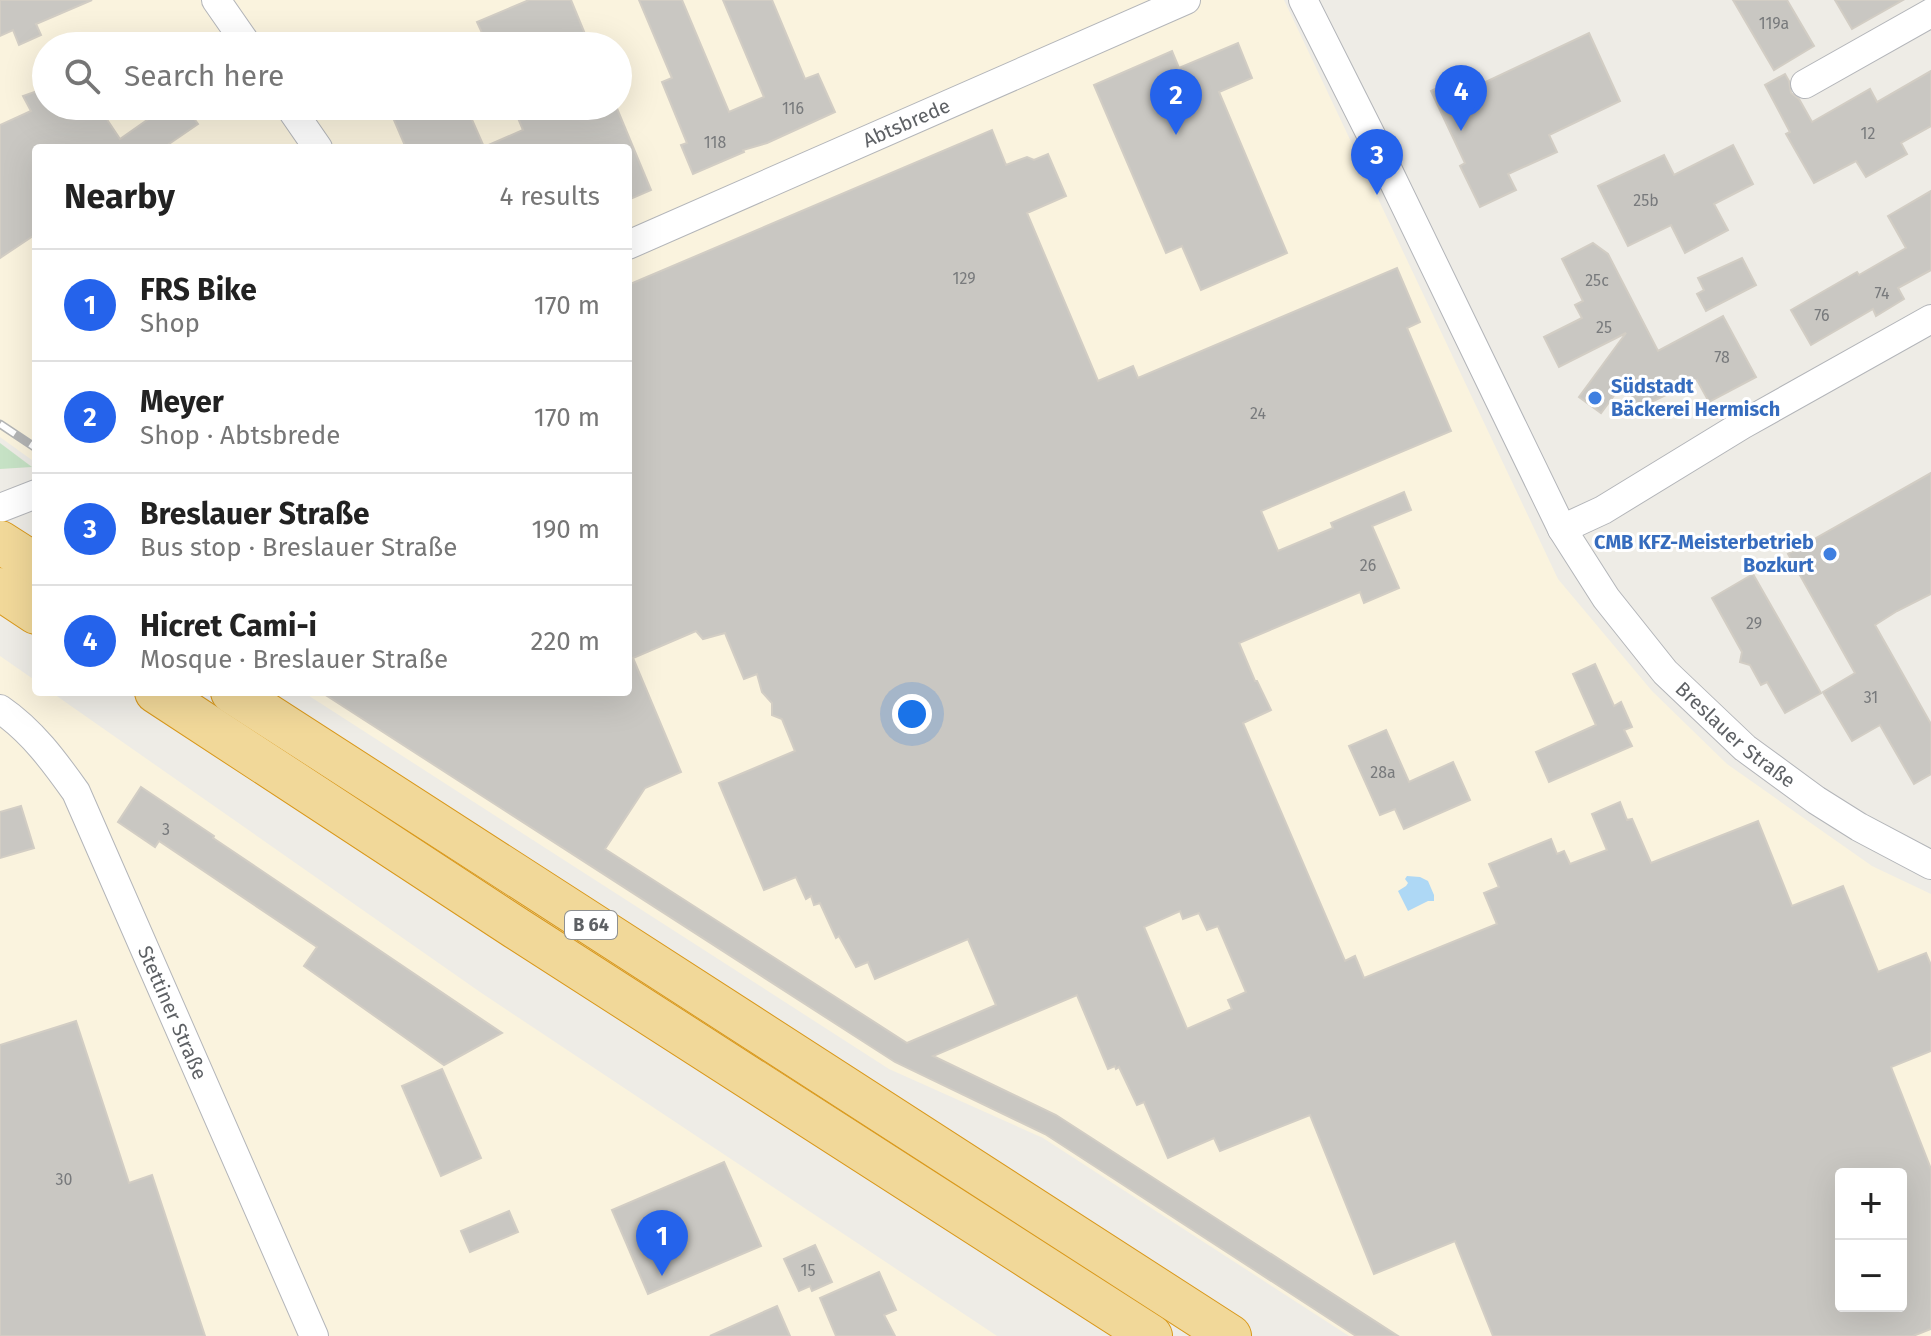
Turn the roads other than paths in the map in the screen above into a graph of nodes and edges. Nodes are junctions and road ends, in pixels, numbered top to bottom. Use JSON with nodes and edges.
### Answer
{"nodes":[{"id":1,"x":216,"y":0,"type":"edge"},
{"id":2,"x":1186,"y":0,"type":"edge"},
{"id":3,"x":1303,"y":0,"type":"edge"},
{"id":4,"x":1931,"y":13,"type":"edge"},
{"id":5,"x":238,"y":32,"type":"edge"},
{"id":6,"x":1805,"y":84,"type":"dead end"},
{"id":7,"x":299,"y":120,"type":"edge"},
{"id":8,"x":315,"y":144,"type":"edge"},
{"id":9,"x":632,"y":243,"type":"edge"},
{"id":10,"x":1931,"y":319,"type":"edge"},
{"id":11,"x":32,"y":496,"type":"edge"},
{"id":12,"x":0,"y":508,"type":"edge"},
{"id":13,"x":1562,"y":529,"type":"junction"},
{"id":14,"x":0,"y":542,"type":"edge"},
{"id":15,"x":32,"y":562,"type":"edge"},
{"id":16,"x":0,"y":589,"type":"edge"},
{"id":17,"x":32,"y":610,"type":"edge"},
{"id":18,"x":162,"y":696,"type":"edge"},
{"id":19,"x":238,"y":696,"type":"edge"},
{"id":20,"x":0,"y":709,"type":"edge"},
{"id":21,"x":1931,"y":865,"type":"edge"},
{"id":22,"x":314,"y":1336,"type":"edge"},
{"id":23,"x":1151,"y":1336,"type":"edge"},
{"id":24,"x":1230,"y":1336,"type":"edge"}],
"edges":[{"from":1,"to":5,"type":"street"},
{"from":2,"to":9,"type":"street","name":"Abtsbrede"},
{"from":3,"to":13,"type":"street","name":"Breslauer Straße"},
{"from":4,"to":6,"type":"street"},
{"from":7,"to":8,"type":"street"},
{"from":10,"to":13,"type":"street"},
{"from":11,"to":12,"type":"street"},
{"from":13,"to":21,"type":"street","name":"Breslauer Straße"},
{"from":14,"to":15,"type":"highway"},
{"from":16,"to":17,"type":"highway"},
{"from":18,"to":23,"type":"highway","number":"B 64"},
{"from":19,"to":24,"type":"highway","number":"B 64"},
{"from":20,"to":22,"type":"street","name":"Stettiner Straße"}]}
